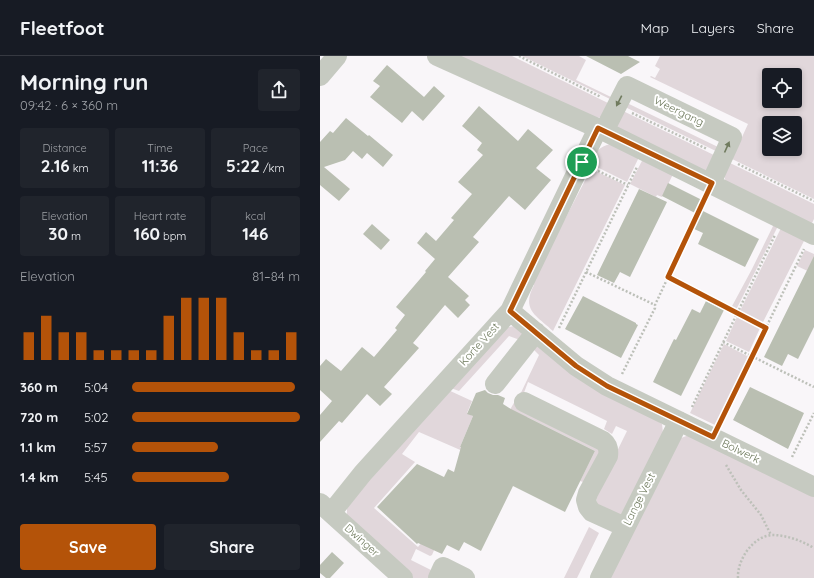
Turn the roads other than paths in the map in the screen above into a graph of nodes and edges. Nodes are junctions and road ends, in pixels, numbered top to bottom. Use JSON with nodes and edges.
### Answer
{"nodes":[{"id":1,"x":337,"y":56,"type":"edge"},
{"id":2,"x":438,"y":56,"type":"edge"},
{"id":3,"x":320,"y":76,"type":"edge"},
{"id":4,"x":601,"y":130,"type":"junction"},
{"id":5,"x":712,"y":183,"type":"junction"},
{"id":6,"x":813,"y":234,"type":"edge"},
{"id":7,"x":510,"y":311,"type":"junction"},
{"id":8,"x":543,"y":338,"type":"junction"},
{"id":9,"x":495,"y":384,"type":"dead end"},
{"id":10,"x":524,"y":402,"type":"dead end"},
{"id":11,"x":682,"y":422,"type":"junction"},
{"id":12,"x":814,"y":487,"type":"edge"},
{"id":13,"x":326,"y":508,"type":"edge"},
{"id":14,"x":625,"y":527,"type":"junction"},
{"id":15,"x":404,"y":578,"type":"edge"},
{"id":16,"x":438,"y":578,"type":"edge"},
{"id":17,"x":465,"y":578,"type":"edge"},
{"id":18,"x":600,"y":578,"type":"edge"}],
"edges":[{"from":1,"to":3,"type":"street"},
{"from":2,"to":4,"type":"street"},
{"from":4,"to":5,"type":"street"},
{"from":5,"to":4,"type":"street","name":"Weergang","one_way":true},
{"from":4,"to":7,"type":"street","name":"Korte Vest"},
{"from":5,"to":6,"type":"street"},
{"from":7,"to":8,"type":"street","name":"Bolwerk"},
{"from":7,"to":13,"type":"street","name":"Korte Vest"},
{"from":8,"to":9,"type":"street"},
{"from":8,"to":11,"type":"street","name":"Bolwerk"},
{"from":10,"to":14,"type":"street"},
{"from":11,"to":12,"type":"street","name":"Bolwerk"},
{"from":11,"to":14,"type":"street","name":"Lange Vest"},
{"from":13,"to":15,"type":"street","name":"Dwinger"},
{"from":14,"to":18,"type":"street","name":"Lange Vest"},
{"from":16,"to":17,"type":"street"}]}
